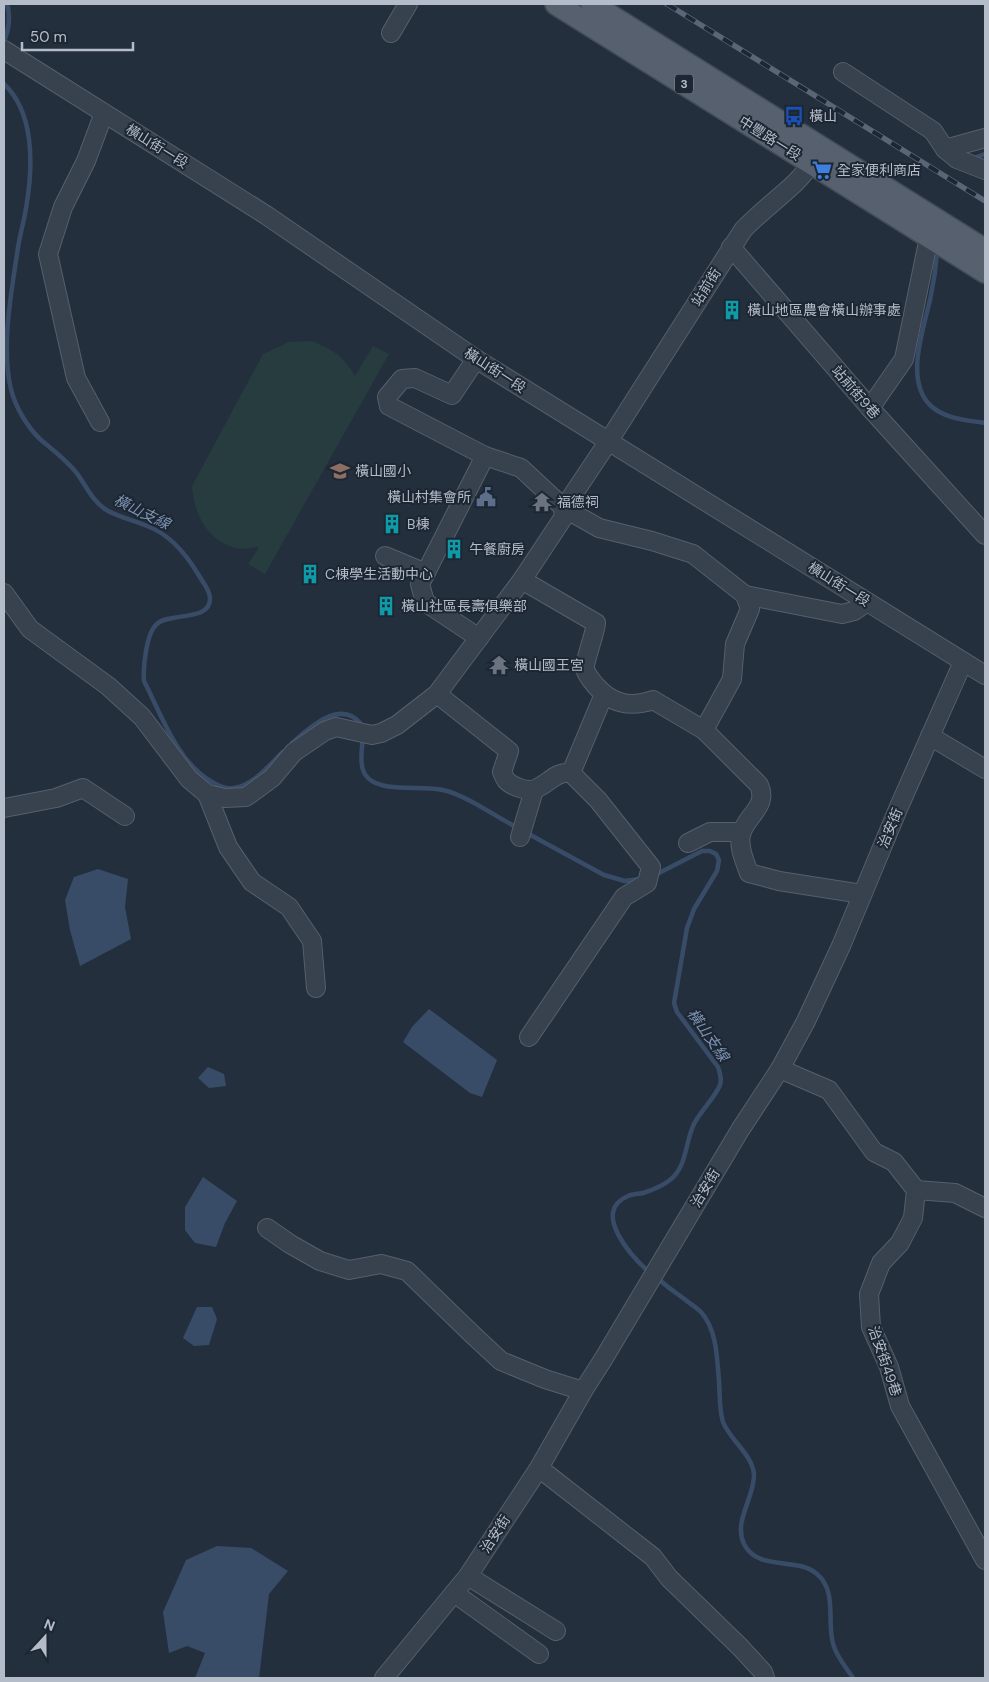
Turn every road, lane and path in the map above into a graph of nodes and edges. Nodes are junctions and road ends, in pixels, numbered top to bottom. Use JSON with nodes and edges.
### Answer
{"nodes":[{"id":1,"x":408,"y":4,"type":"edge"},
{"id":2,"x":556,"y":4,"type":"edge"},
{"id":3,"x":592,"y":4,"type":"edge"},
{"id":4,"x":391,"y":33,"type":"dead end"},
{"id":5,"x":8,"y":53,"type":"edge"},
{"id":6,"x":843,"y":72,"type":"dead end"},
{"id":7,"x":104,"y":113,"type":"junction"},
{"id":8,"x":985,"y":138,"type":"edge"},
{"id":9,"x":945,"y":149,"type":"junction"},
{"id":10,"x":816,"y":155,"type":"junction"},
{"id":11,"x":985,"y":170,"type":"edge"},
{"id":12,"x":929,"y":237,"type":"junction"},
{"id":13,"x":731,"y":247,"type":"junction"},
{"id":14,"x":985,"y":250,"type":"edge"},
{"id":15,"x":985,"y":272,"type":"edge"},
{"id":16,"x":476,"y":359,"type":"junction"},
{"id":17,"x":870,"y":408,"type":"junction"},
{"id":18,"x":100,"y":422,"type":"dead end"},
{"id":19,"x":608,"y":442,"type":"junction"},
{"id":20,"x":485,"y":456,"type":"junction"},
{"id":21,"x":564,"y":508,"type":"junction"},
{"id":22,"x":985,"y":535,"type":"edge"},
{"id":23,"x":385,"y":556,"type":"dead end"},
{"id":24,"x":426,"y":573,"type":"junction"},
{"id":25,"x":522,"y":580,"type":"junction"},
{"id":26,"x":4,"y":593,"type":"edge"},
{"id":27,"x":745,"y":595,"type":"junction"},
{"id":28,"x":867,"y":602,"type":"junction"},
{"id":29,"x":479,"y":638,"type":"junction"},
{"id":30,"x":963,"y":662,"type":"junction"},
{"id":31,"x":985,"y":675,"type":"edge"},
{"id":32,"x":437,"y":694,"type":"junction"},
{"id":33,"x":604,"y":694,"type":"junction"},
{"id":34,"x":704,"y":730,"type":"junction"},
{"id":35,"x":930,"y":736,"type":"junction"},
{"id":36,"x":985,"y":769,"type":"edge"},
{"id":37,"x":571,"y":773,"type":"junction"},
{"id":38,"x":534,"y":790,"type":"junction"},
{"id":39,"x":207,"y":794,"type":"junction"},
{"id":40,"x":4,"y":808,"type":"edge"},
{"id":41,"x":125,"y":816,"type":"dead end"},
{"id":42,"x":523,"y":828,"type":"dead end"},
{"id":43,"x":741,"y":832,"type":"junction"},
{"id":44,"x":688,"y":843,"type":"dead end"},
{"id":45,"x":862,"y":894,"type":"junction"},
{"id":46,"x":316,"y":988,"type":"dead end"},
{"id":47,"x":529,"y":1037,"type":"dead end"},
{"id":48,"x":780,"y":1069,"type":"junction"},
{"id":49,"x":916,"y":1190,"type":"junction"},
{"id":50,"x":985,"y":1208,"type":"edge"},
{"id":51,"x":267,"y":1228,"type":"dead end"},
{"id":52,"x":583,"y":1391,"type":"junction"},
{"id":53,"x":539,"y":1468,"type":"junction"},
{"id":54,"x":985,"y":1560,"type":"edge"},
{"id":55,"x":468,"y":1576,"type":"junction"},
{"id":56,"x":454,"y":1593,"type":"junction"},
{"id":57,"x":556,"y":1631,"type":"dead end"},
{"id":58,"x":539,"y":1654,"type":"dead end"},
{"id":59,"x":391,"y":1676,"type":"edge"},
{"id":60,"x":766,"y":1678,"type":"edge"}],
"edges":[{"from":1,"to":4,"type":"street"},
{"from":2,"to":10,"type":"main road","name":"中豐路一段","number":"3"},
{"from":3,"to":10,"type":"main road","name":"中豐路一段","number":"3"},
{"from":5,"to":7,"type":"street","name":"橫山街一段"},
{"from":6,"to":9,"type":"street"},
{"from":7,"to":16,"type":"street","name":"橫山街一段"},
{"from":7,"to":18,"type":"street"},
{"from":8,"to":9,"type":"street"},
{"from":9,"to":11,"type":"street"},
{"from":10,"to":12,"type":"main road","name":"中豐路一段","number":"3"},
{"from":10,"to":13,"type":"street","name":"站前街"},
{"from":10,"to":14,"type":"main road","name":"中豐路一段","number":"3"},
{"from":12,"to":15,"type":"main road","name":"中豐路一段","number":"3"},
{"from":12,"to":17,"type":"street"},
{"from":13,"to":17,"type":"street","name":"站前街9巷"},
{"from":13,"to":19,"type":"street","name":"站前街"},
{"from":16,"to":19,"type":"street","name":"橫山街一段"},
{"from":16,"to":20,"type":"street"},
{"from":17,"to":22,"type":"street","name":"站前街9巷"},
{"from":19,"to":21,"type":"street","name":"站前街"},
{"from":19,"to":28,"type":"street","name":"橫山街一段"},
{"from":20,"to":21,"type":"street"},
{"from":20,"to":24,"type":"street"},
{"from":21,"to":25,"type":"street","name":"站前街"},
{"from":21,"to":27,"type":"street"},
{"from":23,"to":24,"type":"street"},
{"from":24,"to":29,"type":"street"},
{"from":25,"to":29,"type":"street","name":"站前街"},
{"from":25,"to":33,"type":"street"},
{"from":26,"to":39,"type":"street"},
{"from":27,"to":28,"type":"street"},
{"from":27,"to":34,"type":"street"},
{"from":28,"to":30,"type":"street","name":"橫山街一段"},
{"from":29,"to":32,"type":"street","name":"站前街"},
{"from":30,"to":31,"type":"street","name":"橫山街一段"},
{"from":30,"to":35,"type":"street","name":"治安街"},
{"from":32,"to":38,"type":"street"},
{"from":32,"to":39,"type":"street","name":"站前街"},
{"from":33,"to":34,"type":"street"},
{"from":33,"to":37,"type":"street"},
{"from":34,"to":43,"type":"street"},
{"from":35,"to":36,"type":"street"},
{"from":35,"to":45,"type":"street","name":"治安街"},
{"from":37,"to":38,"type":"street"},
{"from":37,"to":47,"type":"street"},
{"from":38,"to":42,"type":"street"},
{"from":39,"to":46,"type":"street"},
{"from":40,"to":41,"type":"street"},
{"from":43,"to":44,"type":"street"},
{"from":43,"to":45,"type":"street"},
{"from":45,"to":48,"type":"street","name":"治安街"},
{"from":48,"to":49,"type":"street"},
{"from":48,"to":52,"type":"street","name":"治安街"},
{"from":49,"to":50,"type":"street"},
{"from":49,"to":54,"type":"street","name":"治安街49巷"},
{"from":51,"to":52,"type":"street"},
{"from":52,"to":53,"type":"street","name":"治安街"},
{"from":53,"to":55,"type":"street","name":"治安街"},
{"from":53,"to":60,"type":"street"},
{"from":55,"to":56,"type":"street","name":"治安街"},
{"from":55,"to":57,"type":"street"},
{"from":56,"to":58,"type":"street"},
{"from":56,"to":59,"type":"street","name":"治安街"}]}
